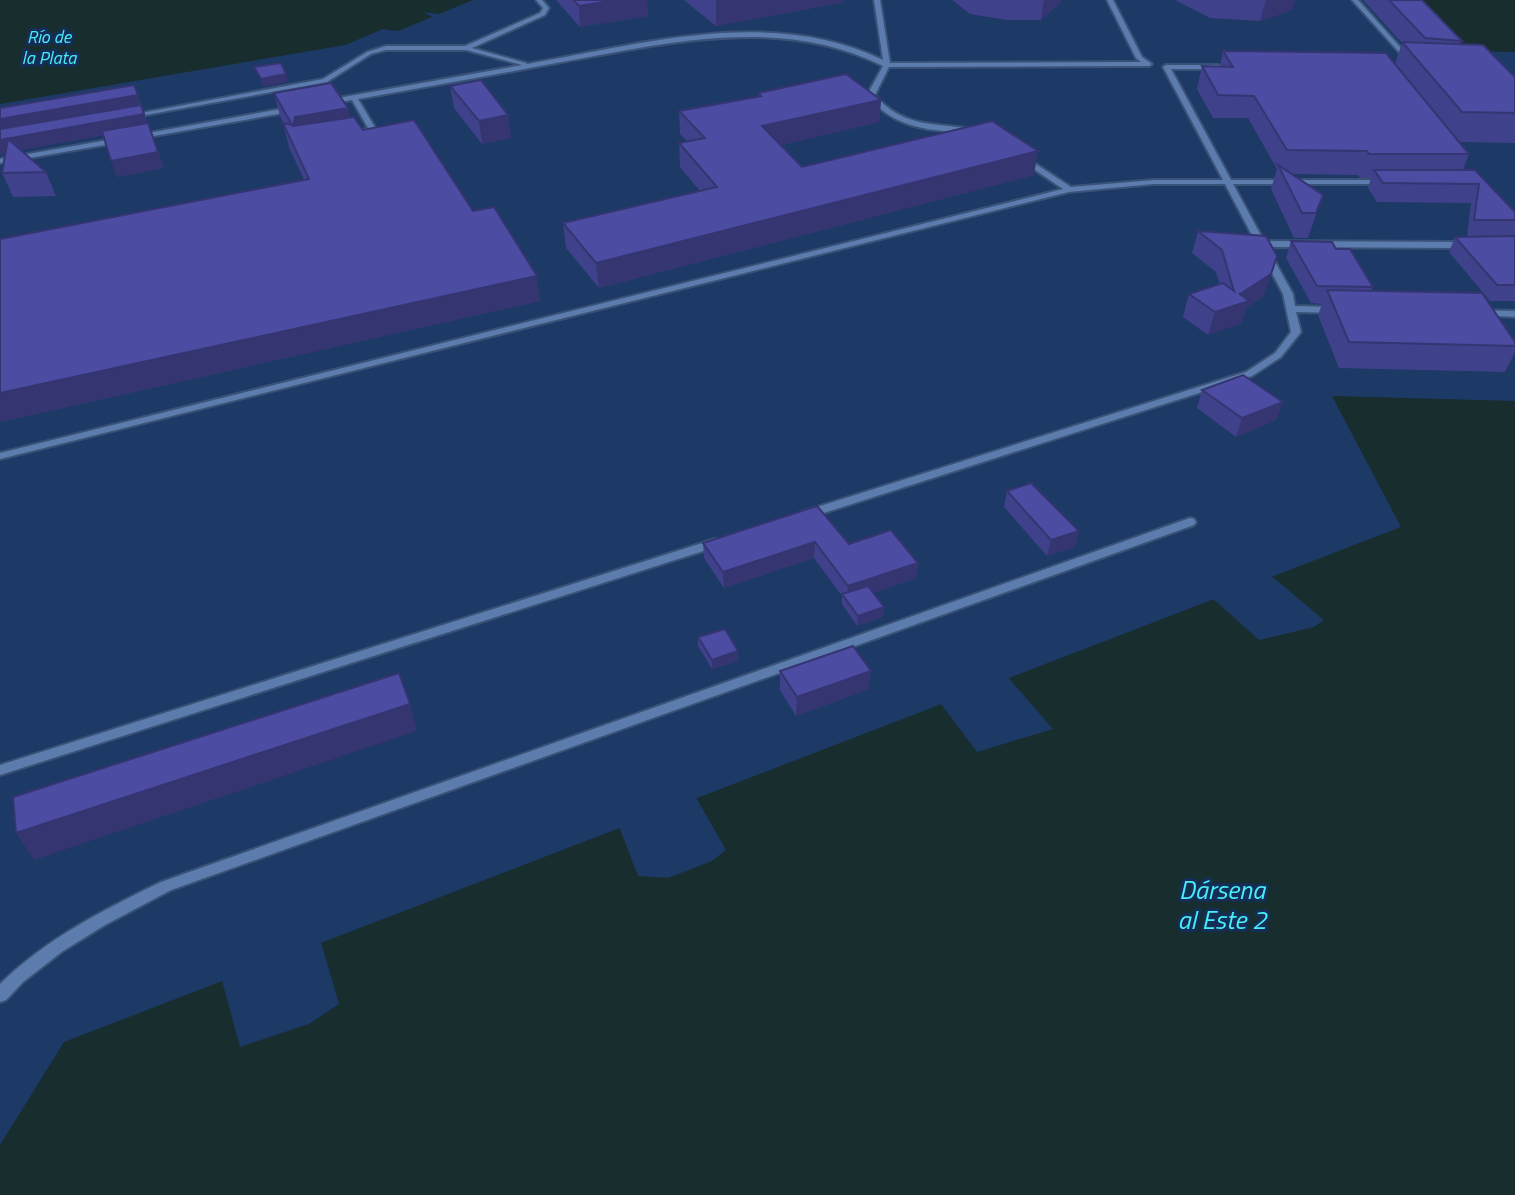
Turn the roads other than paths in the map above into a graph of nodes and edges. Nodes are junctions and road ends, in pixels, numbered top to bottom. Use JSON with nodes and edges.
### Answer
{"nodes":[{"id":1,"x":539,"y":0,"type":"edge"},
{"id":2,"x":877,"y":0,"type":"edge"},
{"id":3,"x":1110,"y":0,"type":"edge"},
{"id":4,"x":1355,"y":0,"type":"edge"},
{"id":5,"x":466,"y":48,"type":"junction"},
{"id":6,"x":1149,"y":64,"type":"junction"},
{"id":7,"x":887,"y":65,"type":"junction"},
{"id":8,"x":1390,"y":65,"type":"edge"},
{"id":9,"x":530,"y":66,"type":"junction"},
{"id":10,"x":1166,"y":67,"type":"junction"},
{"id":11,"x":1227,"y":67,"type":"edge"},
{"id":12,"x":354,"y":98,"type":"junction"},
{"id":13,"x":323,"y":103,"type":"edge"},
{"id":14,"x":308,"y":106,"type":"edge"},
{"id":15,"x":126,"y":116,"type":"edge"},
{"id":16,"x":976,"y":132,"type":"edge"},
{"id":17,"x":349,"y":137,"type":"edge"},
{"id":18,"x":1008,"y":148,"type":"edge"},
{"id":19,"x":0,"y":161,"type":"edge"},
{"id":20,"x":1228,"y":182,"type":"junction"},
{"id":21,"x":1398,"y":182,"type":"edge"},
{"id":22,"x":1069,"y":190,"type":"junction"},
{"id":23,"x":1261,"y":244,"type":"junction"},
{"id":24,"x":1483,"y":245,"type":"edge"},
{"id":25,"x":1294,"y":309,"type":"junction"},
{"id":26,"x":1342,"y":310,"type":"edge"},
{"id":27,"x":1468,"y":313,"type":"edge"},
{"id":28,"x":1515,"y":314,"type":"edge"},
{"id":29,"x":0,"y":456,"type":"edge"},
{"id":30,"x":792,"y":519,"type":"edge"},
{"id":31,"x":1190,"y":522,"type":"dead end"},
{"id":32,"x":731,"y":538,"type":"edge"},
{"id":33,"x":0,"y":770,"type":"edge"},
{"id":34,"x":0,"y":995,"type":"edge"}],
"edges":[{"from":1,"to":5,"type":"lane"},
{"from":2,"to":7,"type":"lane"},
{"from":3,"to":6,"type":"lane"},
{"from":4,"to":8,"type":"lane"},
{"from":5,"to":9,"type":"lane"},
{"from":5,"to":15,"type":"lane"},
{"from":6,"to":7,"type":"lane"},
{"from":6,"to":10,"type":"lane"},
{"from":7,"to":9,"type":"lane"},
{"from":7,"to":16,"type":"lane"},
{"from":9,"to":12,"type":"lane"},
{"from":10,"to":11,"type":"lane"},
{"from":10,"to":20,"type":"lane"},
{"from":12,"to":13,"type":"lane"},
{"from":12,"to":17,"type":"lane"},
{"from":14,"to":19,"type":"lane"},
{"from":18,"to":22,"type":"lane"},
{"from":20,"to":21,"type":"lane"},
{"from":20,"to":22,"type":"lane"},
{"from":20,"to":23,"type":"lane"},
{"from":22,"to":29,"type":"lane"},
{"from":23,"to":24,"type":"lane"},
{"from":23,"to":25,"type":"lane"},
{"from":25,"to":26,"type":"lane"},
{"from":25,"to":30,"type":"lane"},
{"from":27,"to":28,"type":"lane"},
{"from":31,"to":34,"type":"lane"},
{"from":32,"to":33,"type":"lane"}]}
